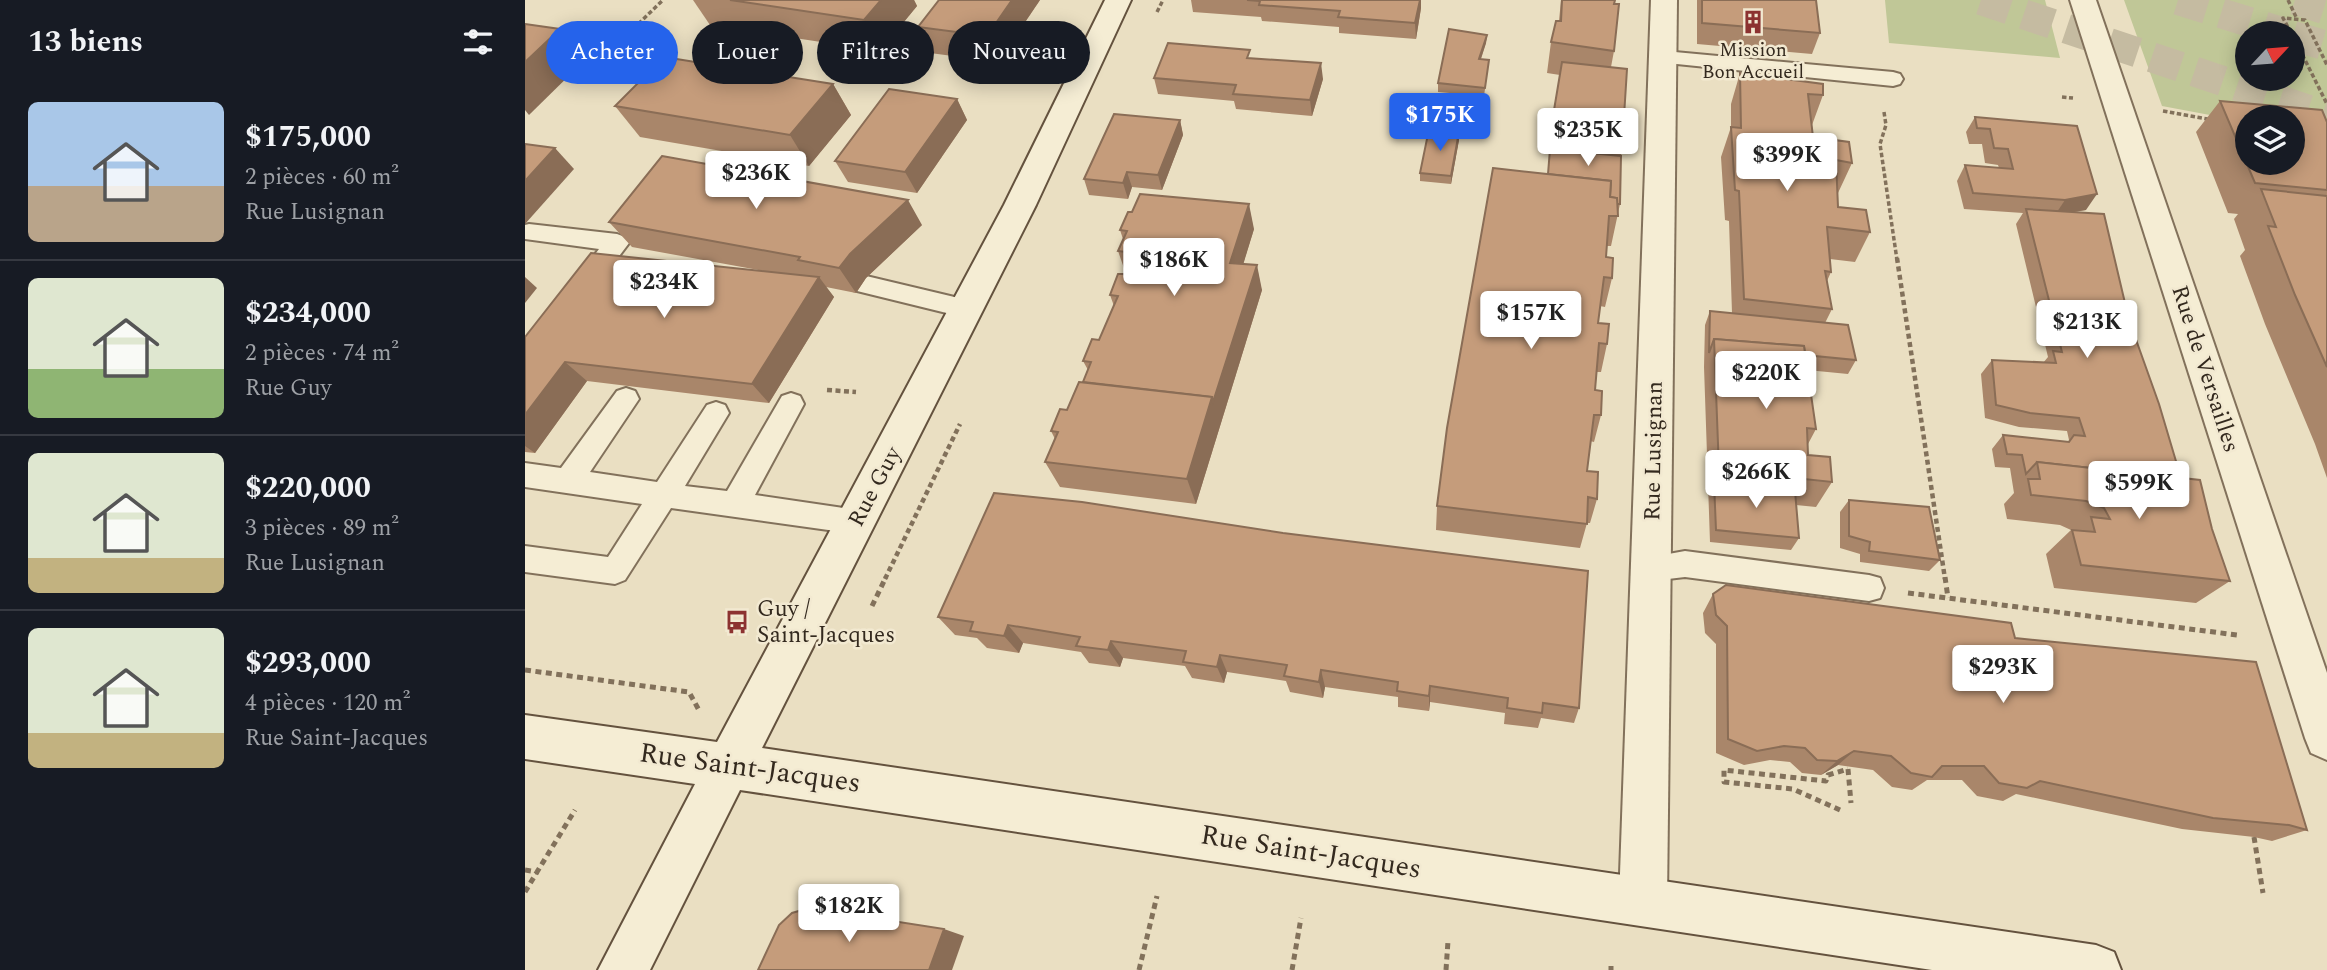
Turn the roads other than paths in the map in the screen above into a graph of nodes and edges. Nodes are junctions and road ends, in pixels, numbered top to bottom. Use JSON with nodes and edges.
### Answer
{"nodes":[{"id":1,"x":1118,"y":0,"type":"edge"},
{"id":2,"x":1664,"y":0,"type":"edge"},
{"id":3,"x":2083,"y":0,"type":"edge"},
{"id":4,"x":1664,"y":57,"type":"junction"},
{"id":5,"x":1893,"y":79,"type":"dead end"},
{"id":6,"x":529,"y":233,"type":"dead end"},
{"id":7,"x":862,"y":284,"type":"edge"},
{"id":8,"x":567,"y":306,"type":"edge"},
{"id":9,"x":967,"y":309,"type":"junction"},
{"id":10,"x":626,"y":399,"type":"edge"},
{"id":11,"x":791,"y":404,"type":"dead end"},
{"id":12,"x":716,"y":413,"type":"edge"},
{"id":13,"x":525,"y":475,"type":"edge"},
{"id":14,"x":568,"y":481,"type":"junction"},
{"id":15,"x":664,"y":494,"type":"junction"},
{"id":16,"x":735,"y":504,"type":"junction"},
{"id":17,"x":857,"y":522,"type":"junction"},
{"id":18,"x":525,"y":559,"type":"edge"},
{"id":19,"x":1651,"y":568,"type":"junction"},
{"id":20,"x":1869,"y":588,"type":"road end"},
{"id":21,"x":2314,"y":655,"type":"edge"},
{"id":22,"x":525,"y":737,"type":"edge"},
{"id":23,"x":2327,"y":738,"type":"edge"},
{"id":24,"x":729,"y":765,"type":"junction"},
{"id":25,"x":1643,"y":902,"type":"junction"},
{"id":26,"x":624,"y":970,"type":"edge"},
{"id":27,"x":2096,"y":970,"type":"edge"}],
"edges":[{"from":1,"to":9,"type":"main road","name":"Rue Guy"},
{"from":2,"to":4,"type":"main road","name":"Rue Lusignan"},
{"from":3,"to":21,"type":"main road","name":"Rue de Versailles"},
{"from":4,"to":5,"type":"lane"},
{"from":4,"to":19,"type":"main road","name":"Rue Lusignan"},
{"from":6,"to":8,"type":"lane"},
{"from":7,"to":9,"type":"lane"},
{"from":9,"to":17,"type":"main road","name":"Rue Guy"},
{"from":10,"to":14,"type":"lane"},
{"from":11,"to":16,"type":"lane"},
{"from":12,"to":15,"type":"lane"},
{"from":13,"to":14,"type":"lane"},
{"from":14,"to":15,"type":"lane"},
{"from":15,"to":16,"type":"lane"},
{"from":15,"to":18,"type":"lane"},
{"from":16,"to":17,"type":"lane"},
{"from":17,"to":24,"type":"main road","name":"Rue Guy"},
{"from":19,"to":20,"type":"lane"},
{"from":19,"to":25,"type":"main road","name":"Rue Lusignan"},
{"from":21,"to":23,"type":"main road","name":"Rue de Versailles"},
{"from":22,"to":24,"type":"main road","name":"Rue Saint-Jacques"},
{"from":24,"to":25,"type":"main road","name":"Rue Saint-Jacques"},
{"from":24,"to":26,"type":"main road","name":"Rue Guy"},
{"from":25,"to":27,"type":"main road","name":"Rue Saint-Jacques"}]}
